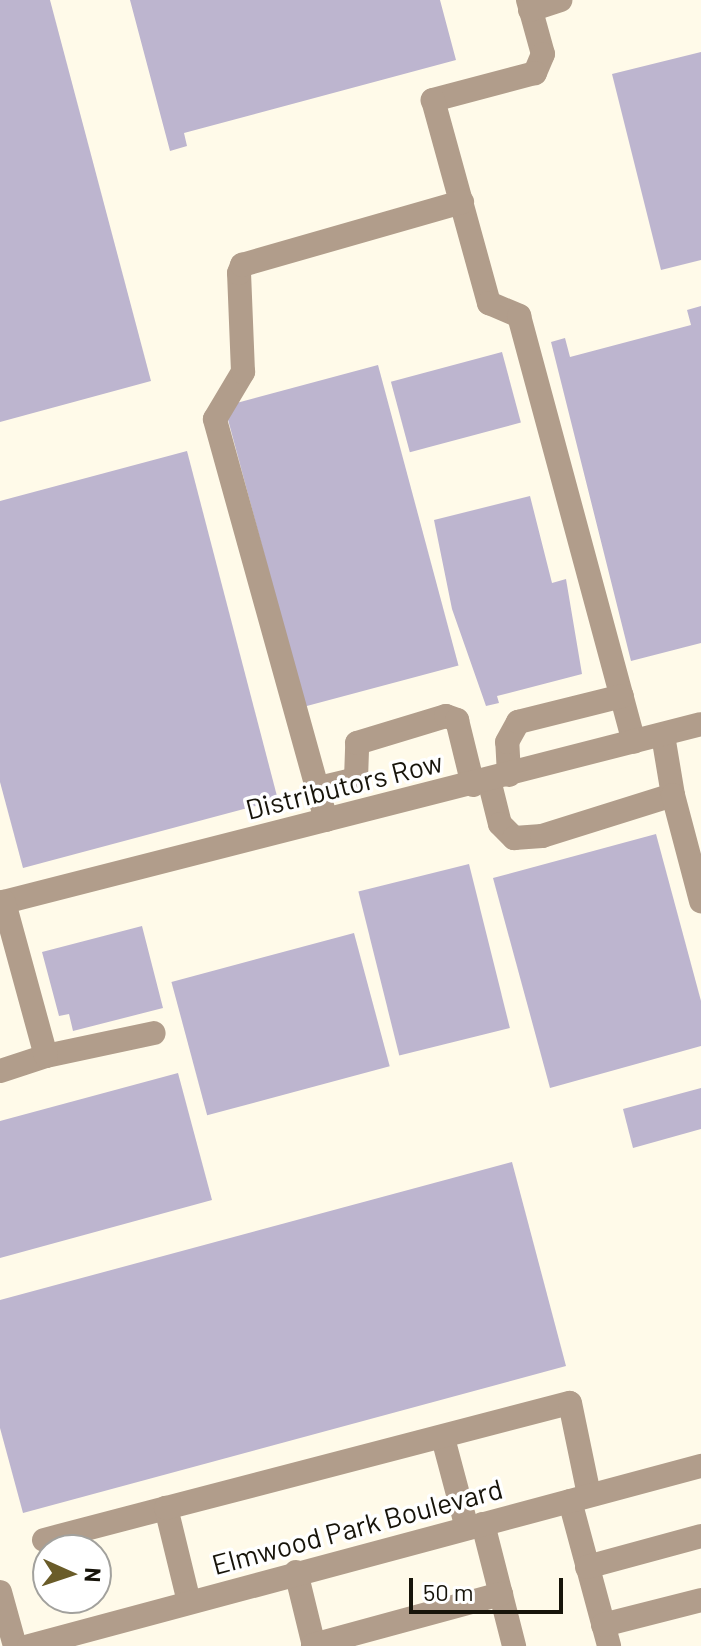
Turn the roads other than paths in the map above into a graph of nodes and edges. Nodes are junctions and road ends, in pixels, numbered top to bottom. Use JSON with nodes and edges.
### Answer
{"nodes":[{"id":1,"x":560,"y":0,"type":"edge"},
{"id":2,"x":529,"y":5,"type":"edge"},
{"id":3,"x":462,"y":202,"type":"junction"},
{"id":4,"x":622,"y":696,"type":"junction"},
{"id":5,"x":701,"y":724,"type":"edge"},
{"id":6,"x":663,"y":735,"type":"junction"},
{"id":7,"x":634,"y":742,"type":"junction"},
{"id":8,"x":490,"y":780,"type":"junction"},
{"id":9,"x":315,"y":789,"type":"junction"},
{"id":10,"x":673,"y":795,"type":"junction"},
{"id":11,"x":326,"y":820,"type":"junction"},
{"id":12,"x":701,"y":901,"type":"edge"},
{"id":13,"x":2,"y":903,"type":"edge"},
{"id":14,"x":154,"y":1033,"type":"dead end"},
{"id":15,"x":46,"y":1056,"type":"junction"},
{"id":16,"x":1,"y":1064,"type":"edge"},
{"id":17,"x":443,"y":1438,"type":"junction"},
{"id":18,"x":701,"y":1466,"type":"edge"},
{"id":19,"x":579,"y":1498,"type":"junction"},
{"id":20,"x":166,"y":1508,"type":"junction"},
{"id":21,"x":475,"y":1526,"type":"junction"},
{"id":22,"x":67,"y":1534,"type":"edge"},
{"id":23,"x":701,"y":1536,"type":"edge"},
{"id":24,"x":587,"y":1567,"type":"junction"},
{"id":25,"x":296,"y":1572,"type":"junction"},
{"id":26,"x":0,"y":1592,"type":"edge"},
{"id":27,"x":501,"y":1594,"type":"junction"},
{"id":28,"x":701,"y":1600,"type":"edge"},
{"id":29,"x":189,"y":1602,"type":"junction"},
{"id":30,"x":606,"y":1635,"type":"edge"},
{"id":31,"x":73,"y":1640,"type":"edge"},
{"id":32,"x":15,"y":1646,"type":"edge"},
{"id":33,"x":29,"y":1646,"type":"edge"},
{"id":34,"x":314,"y":1646,"type":"edge"},
{"id":35,"x":514,"y":1646,"type":"edge"}],
"edges":[{"from":1,"to":2,"type":"street"},
{"from":2,"to":3,"type":"street"},
{"from":3,"to":4,"type":"street"},
{"from":3,"to":9,"type":"street"},
{"from":4,"to":7,"type":"street"},
{"from":4,"to":8,"type":"street"},
{"from":5,"to":6,"type":"street","name":"Distributors Row"},
{"from":6,"to":7,"type":"street","name":"Distributors Row"},
{"from":6,"to":10,"type":"street"},
{"from":7,"to":8,"type":"street","name":"Distributors Row"},
{"from":8,"to":9,"type":"street"},
{"from":8,"to":10,"type":"street"},
{"from":8,"to":11,"type":"street","name":"Distributors Row"},
{"from":9,"to":11,"type":"street"},
{"from":10,"to":12,"type":"street"},
{"from":11,"to":13,"type":"street","name":"Distributors Row"},
{"from":13,"to":15,"type":"street"},
{"from":14,"to":15,"type":"street"},
{"from":15,"to":16,"type":"street"},
{"from":17,"to":19,"type":"street"},
{"from":17,"to":20,"type":"street"},
{"from":17,"to":21,"type":"street"},
{"from":18,"to":19,"type":"street","name":"Elmwood Park Boulevard"},
{"from":19,"to":21,"type":"street","name":"Elmwood Park Boulevard"},
{"from":19,"to":24,"type":"street"},
{"from":20,"to":22,"type":"street"},
{"from":20,"to":29,"type":"street"},
{"from":21,"to":25,"type":"street","name":"Elmwood Park Boulevard"},
{"from":21,"to":27,"type":"street"},
{"from":23,"to":24,"type":"street"},
{"from":24,"to":30,"type":"street"},
{"from":25,"to":29,"type":"street","name":"Elmwood Park Boulevard"},
{"from":25,"to":34,"type":"street"},
{"from":26,"to":32,"type":"street"},
{"from":27,"to":34,"type":"street"},
{"from":27,"to":35,"type":"street"},
{"from":28,"to":30,"type":"street"},
{"from":29,"to":31,"type":"street","name":"Elmwood Park Boulevard"},
{"from":31,"to":33,"type":"street","name":"Elmwood Park Boulevard"}]}
